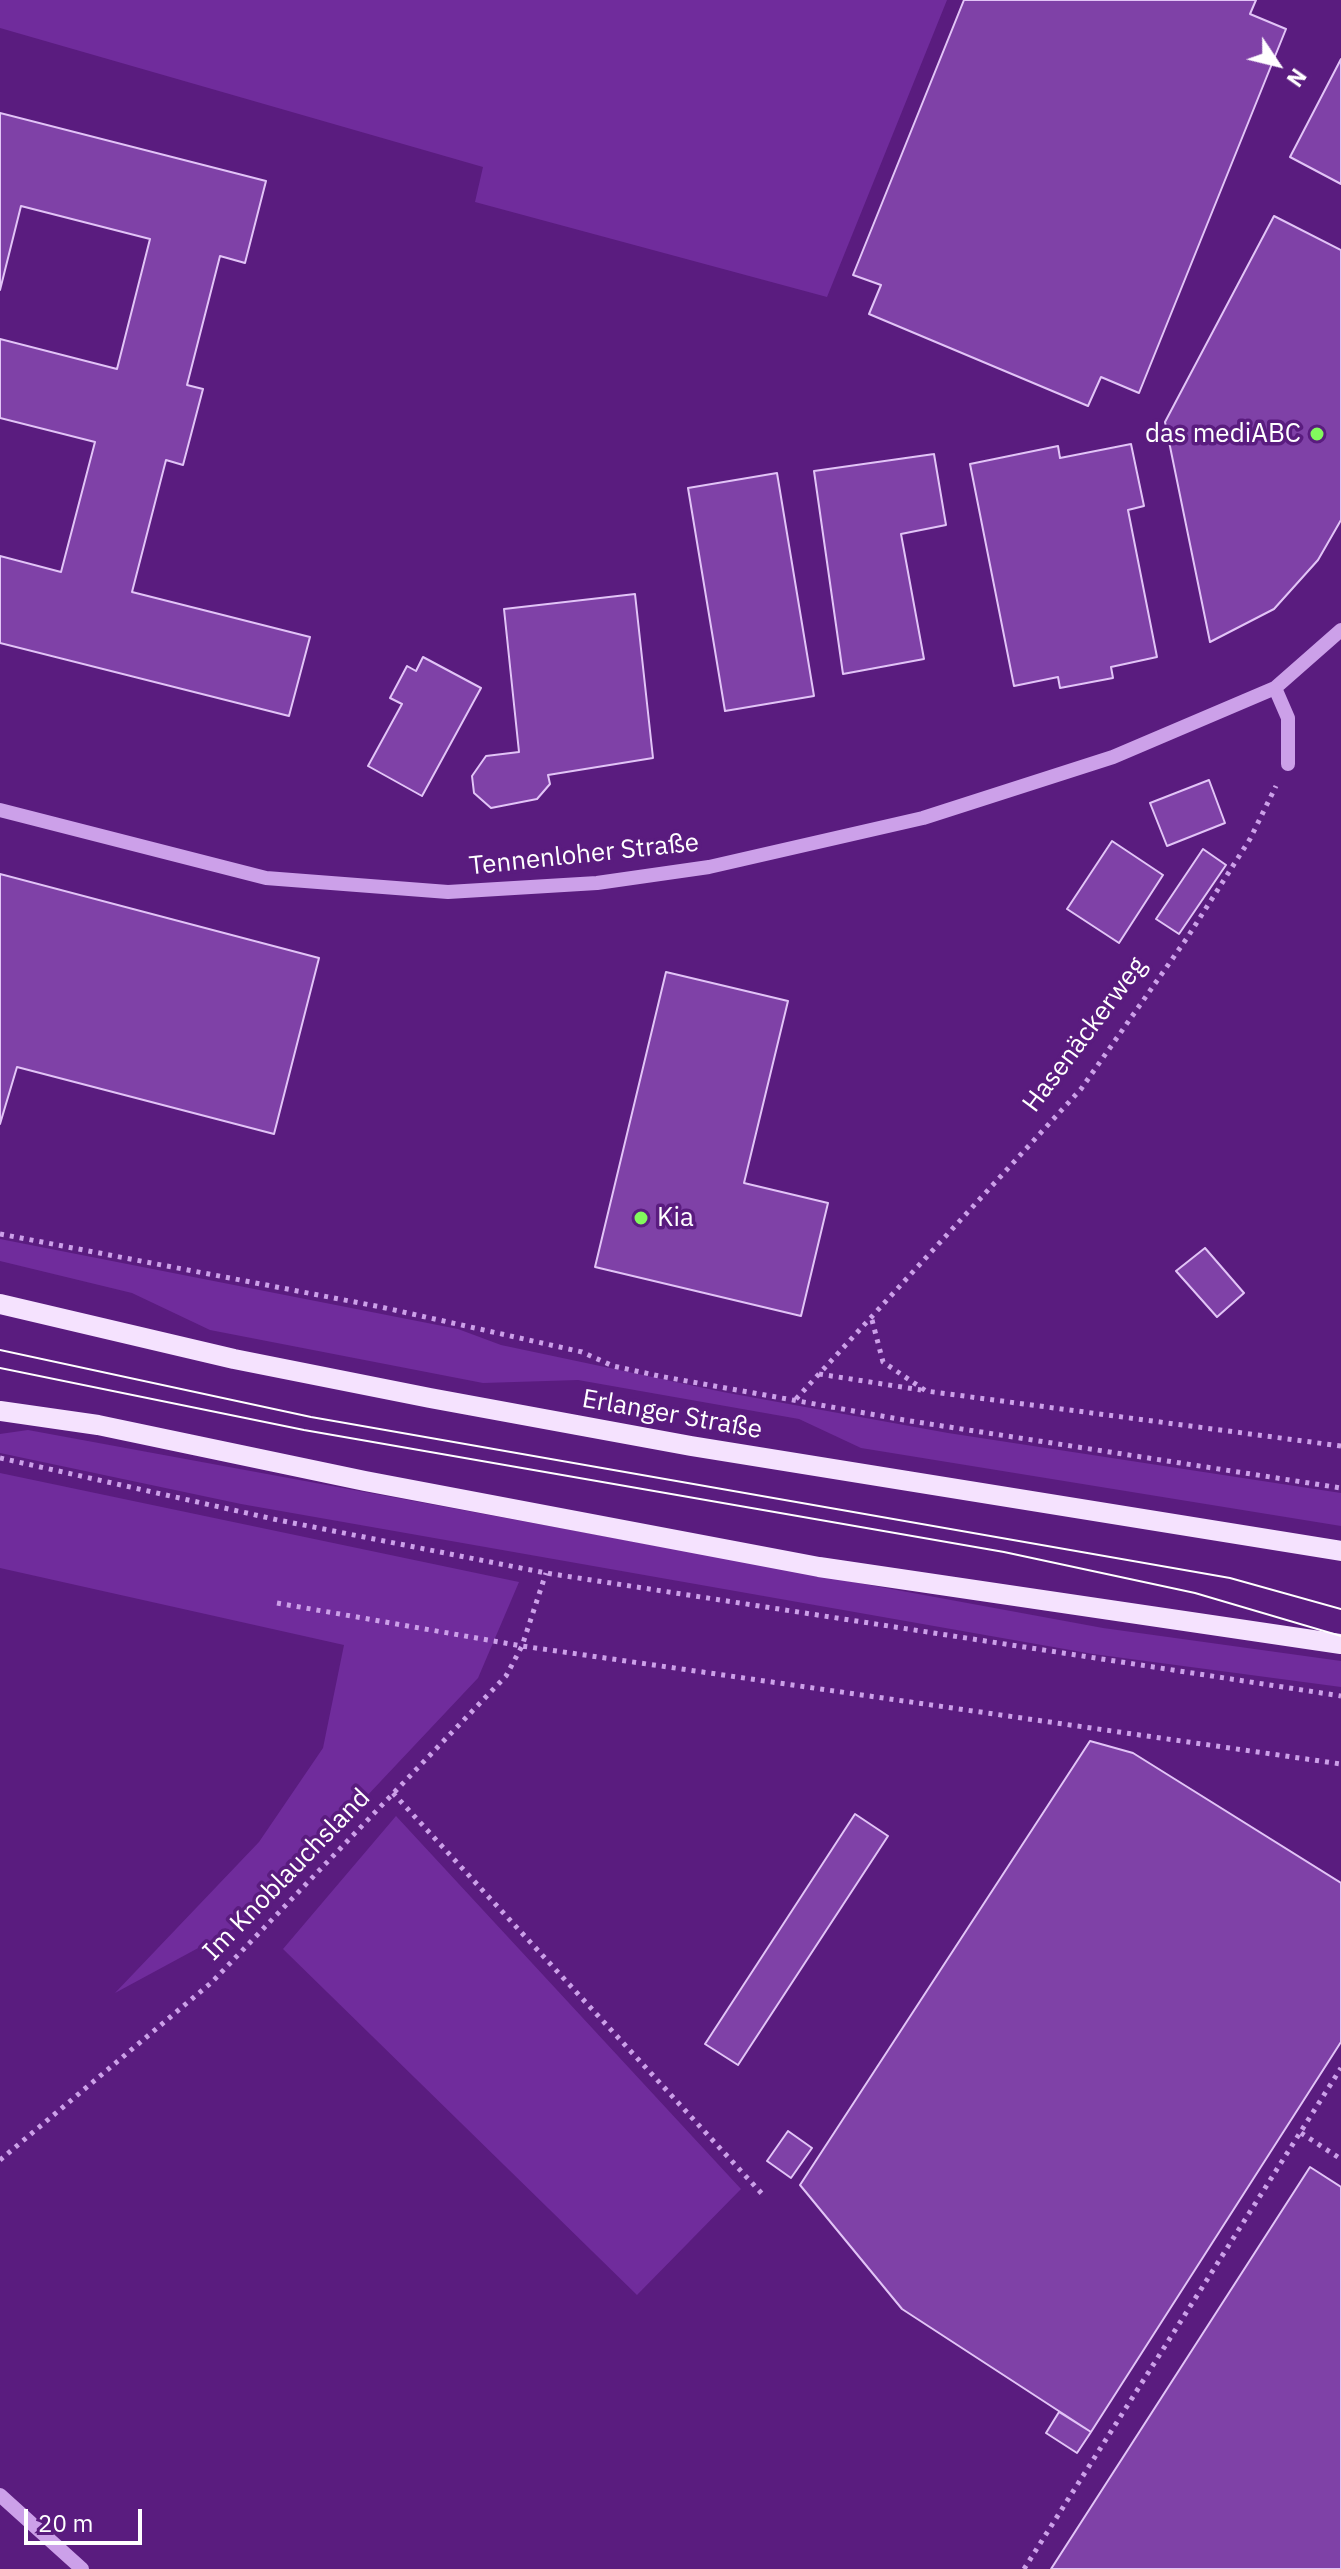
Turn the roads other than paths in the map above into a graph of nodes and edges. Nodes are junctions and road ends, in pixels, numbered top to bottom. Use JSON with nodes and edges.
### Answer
{"nodes":[{"id":1,"x":1341,"y":630,"type":"edge"},
{"id":2,"x":1275,"y":688,"type":"junction"},
{"id":3,"x":1288,"y":764,"type":"road end"},
{"id":4,"x":0,"y":810,"type":"edge"},
{"id":5,"x":0,"y":1304,"type":"edge"},
{"id":6,"x":0,"y":1411,"type":"edge"},
{"id":7,"x":1341,"y":1551,"type":"edge"},
{"id":8,"x":1341,"y":1644,"type":"edge"},
{"id":9,"x":0,"y":2495,"type":"edge"},
{"id":10,"x":82,"y":2569,"type":"edge"}],
"edges":[{"from":1,"to":2,"type":"street","name":"Tennenloher Straße"},
{"from":2,"to":3,"type":"street"},
{"from":2,"to":4,"type":"street","name":"Tennenloher Straße"},
{"from":5,"to":7,"type":"main road","name":"Erlanger Straße"},
{"from":6,"to":8,"type":"main road"},
{"from":9,"to":10,"type":"street"}]}
